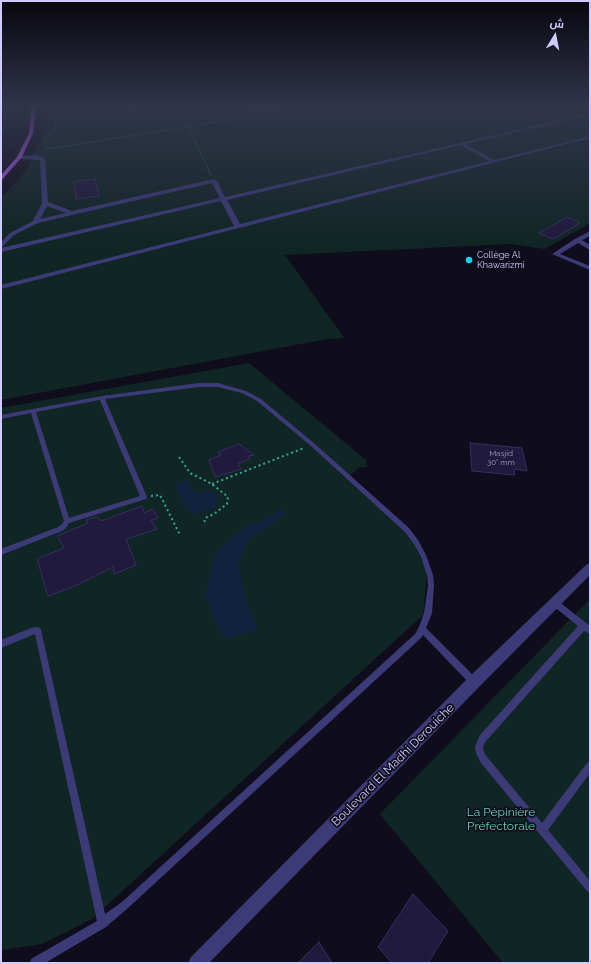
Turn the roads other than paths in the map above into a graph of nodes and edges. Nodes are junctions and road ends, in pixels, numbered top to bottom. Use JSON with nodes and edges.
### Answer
{"nodes":[{"id":1,"x":15,"y":152,"type":"edge"},
{"id":2,"x":21,"y":152,"type":"edge"},
{"id":3,"x":421,"y":152,"type":"edge"},
{"id":4,"x":476,"y":152,"type":"edge"},
{"id":5,"x":532,"y":152,"type":"edge"},
{"id":6,"x":19,"y":157,"type":"junction"},
{"id":7,"x":494,"y":162,"type":"junction"},
{"id":8,"x":1,"y":172,"type":"edge"},
{"id":9,"x":1,"y":179,"type":"edge"},
{"id":10,"x":222,"y":198,"type":"junction"},
{"id":11,"x":45,"y":203,"type":"junction"},
{"id":12,"x":72,"y":213,"type":"junction"},
{"id":13,"x":36,"y":222,"type":"junction"},
{"id":14,"x":238,"y":226,"type":"junction"},
{"id":15,"x":590,"y":233,"type":"edge"},
{"id":16,"x":577,"y":240,"type":"junction"},
{"id":17,"x":1,"y":246,"type":"edge"},
{"id":18,"x":590,"y":248,"type":"edge"},
{"id":19,"x":1,"y":250,"type":"edge"},
{"id":20,"x":590,"y":268,"type":"edge"},
{"id":21,"x":1,"y":287,"type":"edge"},
{"id":22,"x":102,"y":398,"type":"junction"},
{"id":23,"x":33,"y":411,"type":"junction"},
{"id":24,"x":1,"y":417,"type":"edge"},
{"id":25,"x":67,"y":520,"type":"junction"},
{"id":26,"x":1,"y":552,"type":"edge"},
{"id":27,"x":590,"y":568,"type":"edge"},
{"id":28,"x":555,"y":603,"type":"junction"},
{"id":29,"x":586,"y":628,"type":"edge"},
{"id":30,"x":422,"y":629,"type":"junction"},
{"id":31,"x":1,"y":644,"type":"edge"},
{"id":32,"x":474,"y":682,"type":"junction"},
{"id":33,"x":590,"y":766,"type":"edge"},
{"id":34,"x":542,"y":830,"type":"junction"},
{"id":35,"x":590,"y":888,"type":"edge"},
{"id":36,"x":102,"y":923,"type":"junction"},
{"id":37,"x":35,"y":963,"type":"edge"},
{"id":38,"x":197,"y":963,"type":"edge"}],
"edges":[{"from":1,"to":8,"type":"main road"},
{"from":2,"to":6,"type":"main road"},
{"from":3,"to":10,"type":"street"},
{"from":4,"to":7,"type":"street"},
{"from":5,"to":7,"type":"street"},
{"from":6,"to":9,"type":"main road"},
{"from":6,"to":11,"type":"street"},
{"from":7,"to":14,"type":"street"},
{"from":10,"to":12,"type":"street"},
{"from":10,"to":14,"type":"street"},
{"from":10,"to":19,"type":"street"},
{"from":11,"to":12,"type":"street"},
{"from":11,"to":13,"type":"street"},
{"from":12,"to":13,"type":"street"},
{"from":13,"to":17,"type":"street"},
{"from":14,"to":21,"type":"street"},
{"from":15,"to":16,"type":"street"},
{"from":16,"to":18,"type":"street"},
{"from":16,"to":20,"type":"street"},
{"from":22,"to":23,"type":"lane"},
{"from":22,"to":25,"type":"lane"},
{"from":22,"to":30,"type":"lane"},
{"from":23,"to":24,"type":"lane"},
{"from":23,"to":25,"type":"lane"},
{"from":25,"to":26,"type":"lane"},
{"from":27,"to":28,"type":"street","name":"Boulevard El Madhi Derouiche"},
{"from":28,"to":29,"type":"lane"},
{"from":28,"to":32,"type":"street","name":"Boulevard El Madhi Derouiche"},
{"from":29,"to":34,"type":"lane"},
{"from":30,"to":32,"type":"lane"},
{"from":30,"to":36,"type":"lane"},
{"from":31,"to":36,"type":"lane"},
{"from":32,"to":38,"type":"street","name":"Boulevard El Madhi Derouiche"},
{"from":33,"to":34,"type":"lane"},
{"from":34,"to":35,"type":"lane"},
{"from":36,"to":37,"type":"lane"}]}
